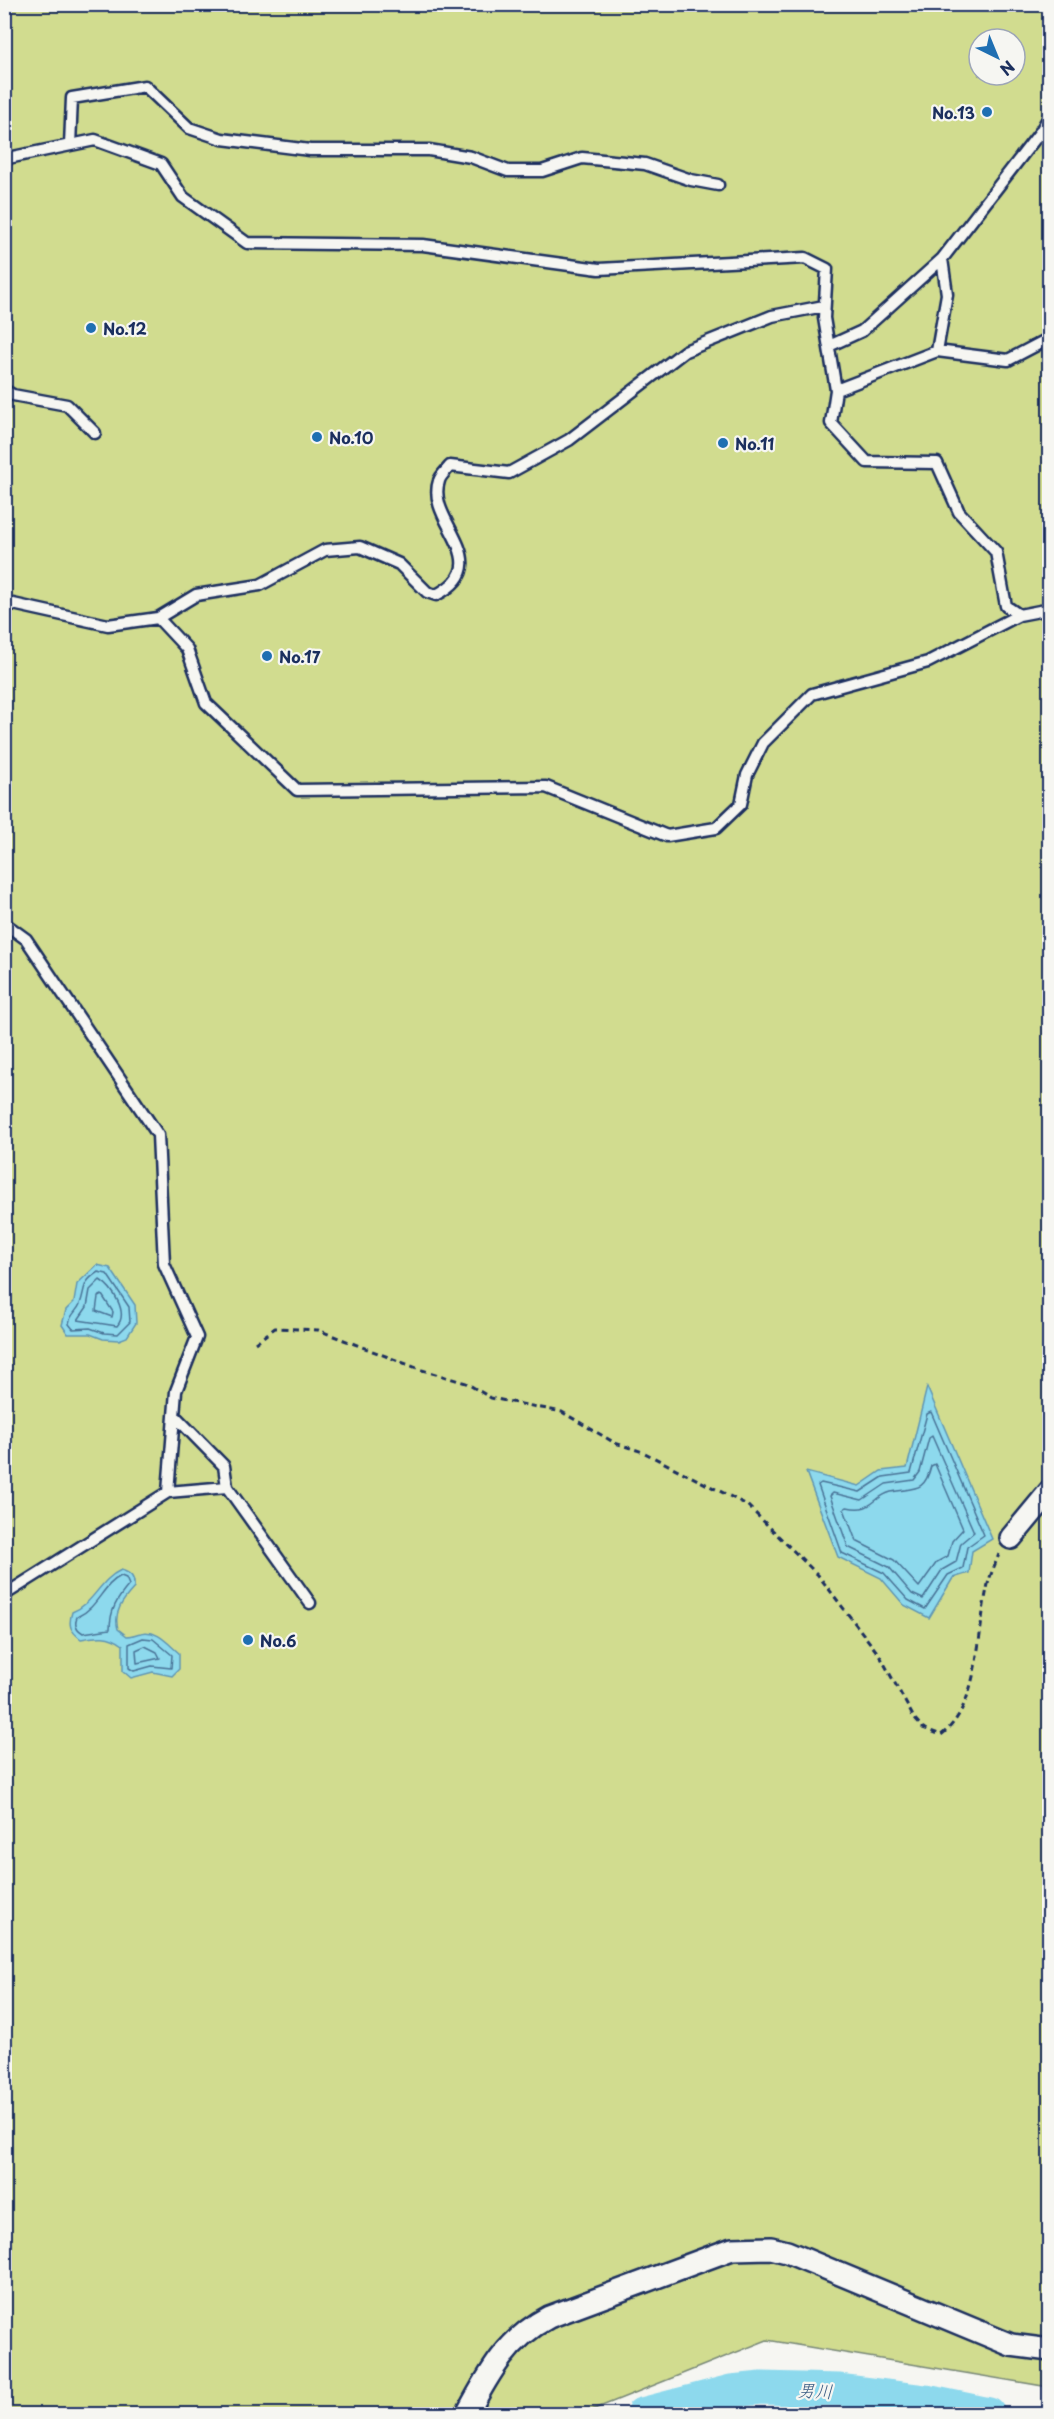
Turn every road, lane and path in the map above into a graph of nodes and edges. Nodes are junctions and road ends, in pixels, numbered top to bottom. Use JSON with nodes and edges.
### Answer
{"nodes":[{"id":1,"x":1050,"y":115,"type":"edge"},
{"id":2,"x":70,"y":145,"type":"junction"},
{"id":3,"x":4,"y":164,"type":"edge"},
{"id":4,"x":718,"y":185,"type":"dead end"},
{"id":5,"x":942,"y":259,"type":"junction"},
{"id":6,"x":824,"y":306,"type":"junction"},
{"id":7,"x":1050,"y":338,"type":"edge"},
{"id":8,"x":828,"y":346,"type":"junction"},
{"id":9,"x":937,"y":351,"type":"junction"},
{"id":10,"x":4,"y":390,"type":"edge"},
{"id":11,"x":836,"y":390,"type":"junction"},
{"id":12,"x":95,"y":433,"type":"dead end"},
{"id":13,"x":4,"y":602,"type":"edge"},
{"id":14,"x":1050,"y":609,"type":"edge"},
{"id":15,"x":1019,"y":615,"type":"junction"},
{"id":16,"x":158,"y":618,"type":"junction"},
{"id":17,"x":4,"y":923,"type":"edge"},
{"id":18,"x":255,"y":1343,"type":"dead end"},
{"id":19,"x":174,"y":1415,"type":"junction"},
{"id":20,"x":227,"y":1488,"type":"junction"},
{"id":21,"x":168,"y":1491,"type":"junction"},
{"id":22,"x":1050,"y":1491,"type":"edge"},
{"id":23,"x":1011,"y":1538,"type":"joint"},
{"id":24,"x":4,"y":1595,"type":"edge"},
{"id":25,"x":310,"y":1603,"type":"dead end"},
{"id":26,"x":1050,"y":2350,"type":"edge"},
{"id":27,"x":467,"y":2415,"type":"edge"}],
"edges":[{"from":1,"to":5,"type":"lane"},
{"from":2,"to":3,"type":"lane"},
{"from":2,"to":4,"type":"lane"},
{"from":2,"to":6,"type":"lane"},
{"from":5,"to":8,"type":"lane"},
{"from":5,"to":9,"type":"lane"},
{"from":6,"to":8,"type":"lane"},
{"from":6,"to":16,"type":"lane"},
{"from":7,"to":9,"type":"lane"},
{"from":8,"to":11,"type":"lane"},
{"from":9,"to":11,"type":"lane"},
{"from":10,"to":12,"type":"lane"},
{"from":11,"to":15,"type":"lane"},
{"from":13,"to":16,"type":"lane"},
{"from":14,"to":15,"type":"lane"},
{"from":15,"to":16,"type":"lane"},
{"from":17,"to":19,"type":"lane"},
{"from":18,"to":23,"type":"path"},
{"from":19,"to":20,"type":"lane"},
{"from":19,"to":21,"type":"lane"},
{"from":20,"to":21,"type":"lane"},
{"from":20,"to":25,"type":"lane"},
{"from":21,"to":24,"type":"lane"},
{"from":22,"to":23,"type":"street"},
{"from":26,"to":27,"type":"street"}]}
